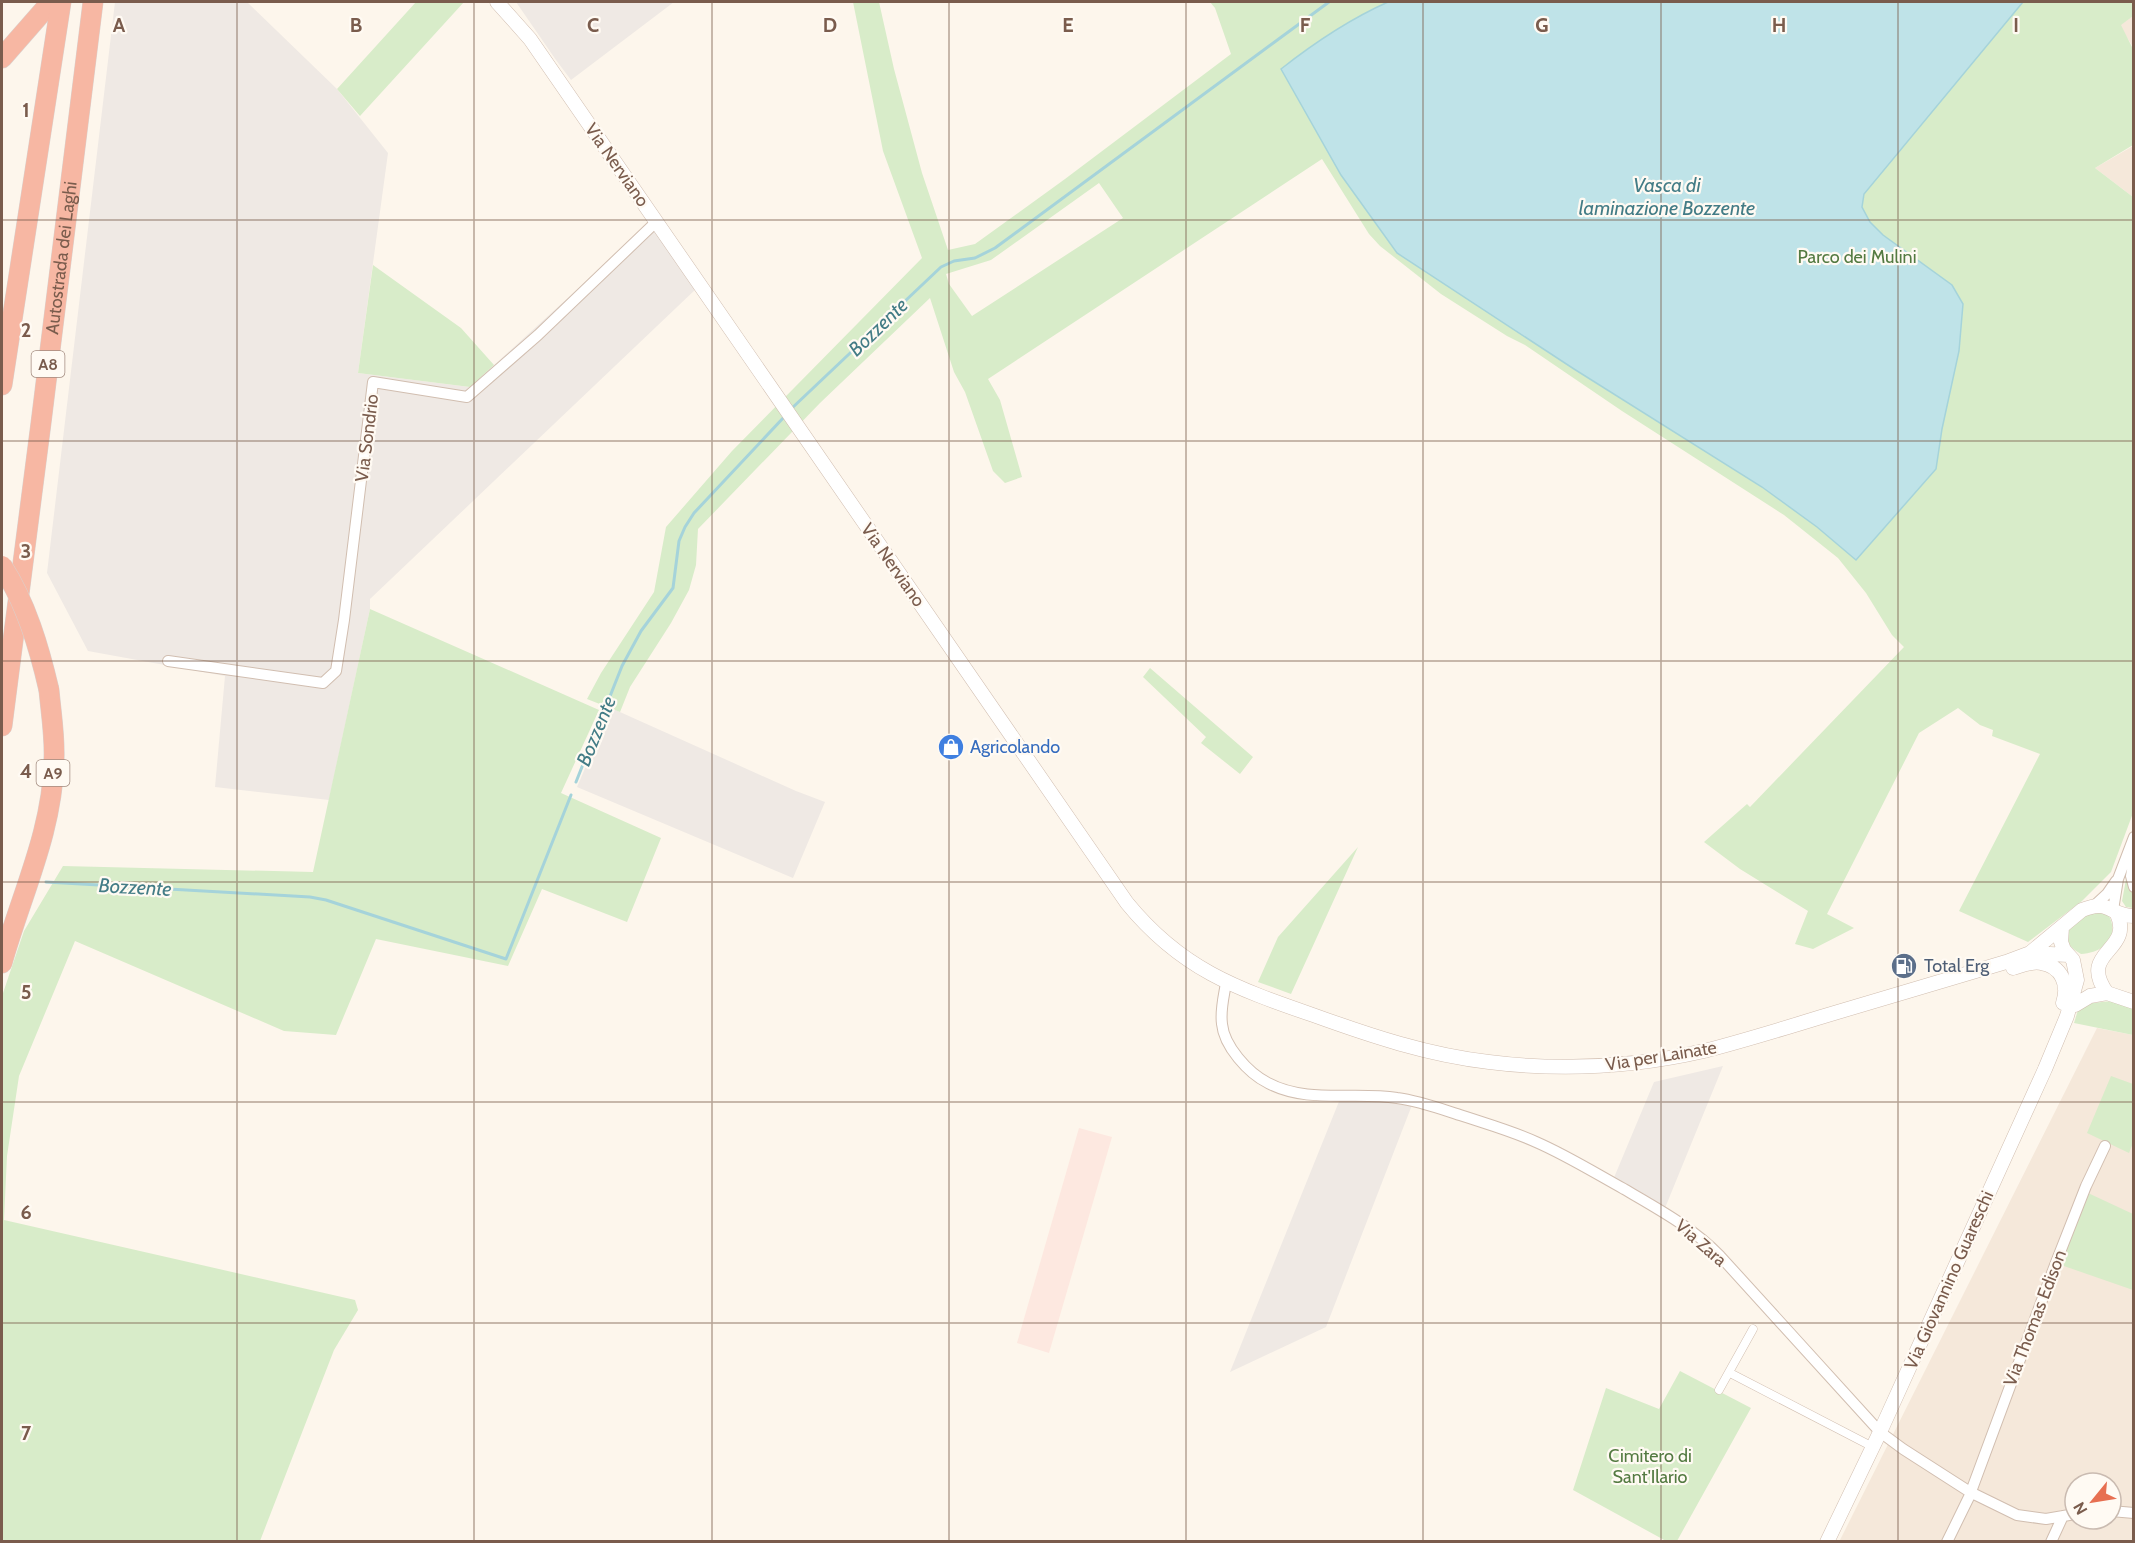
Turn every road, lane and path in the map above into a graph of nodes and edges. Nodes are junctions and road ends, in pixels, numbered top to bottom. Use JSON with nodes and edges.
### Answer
{"nodes":[{"id":1,"x":51,"y":2,"type":"edge"},
{"id":2,"x":61,"y":2,"type":"edge"},
{"id":3,"x":93,"y":2,"type":"edge"},
{"id":4,"x":497,"y":2,"type":"edge"},
{"id":5,"x":2,"y":58,"type":"edge"},
{"id":6,"x":656,"y":222,"type":"junction"},
{"id":7,"x":2,"y":385,"type":"edge"},
{"id":8,"x":2,"y":566,"type":"edge"},
{"id":9,"x":168,"y":661,"type":"dead end"},
{"id":10,"x":2,"y":726,"type":"edge"},
{"id":11,"x":2133,"y":837,"type":"edge"},
{"id":12,"x":2133,"y":859,"type":"edge"},
{"id":13,"x":2118,"y":879,"type":"junction"},
{"id":14,"x":2133,"y":887,"type":"edge"},
{"id":15,"x":2094,"y":906,"type":"junction"},
{"id":16,"x":2115,"y":912,"type":"junction"},
{"id":17,"x":2133,"y":916,"type":"edge"},
{"id":18,"x":2062,"y":927,"type":"junction"},
{"id":19,"x":2133,"y":930,"type":"edge"},
{"id":20,"x":2108,"y":951,"type":"junction"},
{"id":21,"x":2030,"y":953,"type":"junction"},
{"id":22,"x":2070,"y":957,"type":"junction"},
{"id":23,"x":2,"y":963,"type":"edge"},
{"id":24,"x":2098,"y":967,"type":"junction"},
{"id":25,"x":1226,"y":983,"type":"junction"},
{"id":26,"x":2081,"y":983,"type":"junction"},
{"id":27,"x":1923,"y":987,"type":"junction"},
{"id":28,"x":2102,"y":994,"type":"junction"},
{"id":29,"x":2133,"y":1002,"type":"edge"},
{"id":30,"x":1287,"y":1006,"type":"joint"},
{"id":31,"x":2071,"y":1010,"type":"junction"},
{"id":32,"x":2045,"y":1070,"type":"junction"},
{"id":33,"x":2105,"y":1146,"type":"dead end"},
{"id":34,"x":1753,"y":1329,"type":"dead end"},
{"id":35,"x":1730,"y":1373,"type":"junction"},
{"id":36,"x":1719,"y":1390,"type":"dead end"},
{"id":37,"x":1880,"y":1432,"type":"junction"},
{"id":38,"x":1873,"y":1447,"type":"junction"},
{"id":39,"x":1970,"y":1492,"type":"junction"},
{"id":40,"x":2063,"y":1516,"type":"joint"},
{"id":41,"x":1827,"y":1542,"type":"edge"},
{"id":42,"x":1947,"y":1542,"type":"edge"},
{"id":43,"x":2051,"y":1542,"type":"edge"}],
"edges":[{"from":1,"to":5,"type":"highway"},
{"from":2,"to":7,"type":"highway","name":"Autostrada dei Laghi","number":"A8"},
{"from":3,"to":10,"type":"highway","name":"Autostrada dei Laghi","number":"A8"},
{"from":4,"to":6,"type":"street","name":"Via Nerviano"},
{"from":6,"to":9,"type":"street","name":"Via Sondrio"},
{"from":6,"to":25,"type":"street","name":"Via Nerviano"},
{"from":8,"to":23,"type":"highway","number":"A9","bridge":true},
{"from":11,"to":13,"type":"street"},
{"from":12,"to":14,"type":"street"},
{"from":13,"to":15,"type":"street"},
{"from":13,"to":16,"type":"street"},
{"from":15,"to":16,"type":"street"},
{"from":15,"to":18,"type":"street"},
{"from":16,"to":17,"type":"street"},
{"from":16,"to":20,"type":"street"},
{"from":18,"to":21,"type":"street","name":"Via per Lainate"},
{"from":18,"to":22,"type":"street"},
{"from":19,"to":20,"type":"street"},
{"from":20,"to":22,"type":"street"},
{"from":20,"to":24,"type":"street"},
{"from":21,"to":22,"type":"street","name":"Via per Lainate"},
{"from":21,"to":27,"type":"street","name":"Via per Lainate"},
{"from":22,"to":26,"type":"street"},
{"from":24,"to":26,"type":"street"},
{"from":24,"to":28,"type":"street"},
{"from":25,"to":30,"type":"street","name":"Via Nerviano"},
{"from":25,"to":37,"type":"street","name":"Via Zara"},
{"from":26,"to":28,"type":"street"},
{"from":26,"to":31,"type":"street","name":"Via Giovannino Guareschi"},
{"from":27,"to":30,"type":"street","name":"Via per Lainate"},
{"from":27,"to":32,"type":"street"},
{"from":28,"to":29,"type":"street"},
{"from":28,"to":31,"type":"street"},
{"from":31,"to":32,"type":"street","name":"Via Giovannino Guareschi"},
{"from":32,"to":37,"type":"street","name":"Via Giovannino Guareschi"},
{"from":33,"to":39,"type":"street","name":"Via Thomas Edison"},
{"from":34,"to":35,"type":"street"},
{"from":35,"to":36,"type":"street"},
{"from":35,"to":38,"type":"street"},
{"from":37,"to":38,"type":"street","name":"Via Giovannino Guareschi"},
{"from":37,"to":39,"type":"street","name":"Via Zara"},
{"from":38,"to":41,"type":"street","name":"Via Giovannino Guareschi"},
{"from":39,"to":40,"type":"street","name":"Via Zara"},
{"from":39,"to":42,"type":"street","name":"Via Thomas Edison"},
{"from":40,"to":43,"type":"street"}]}
